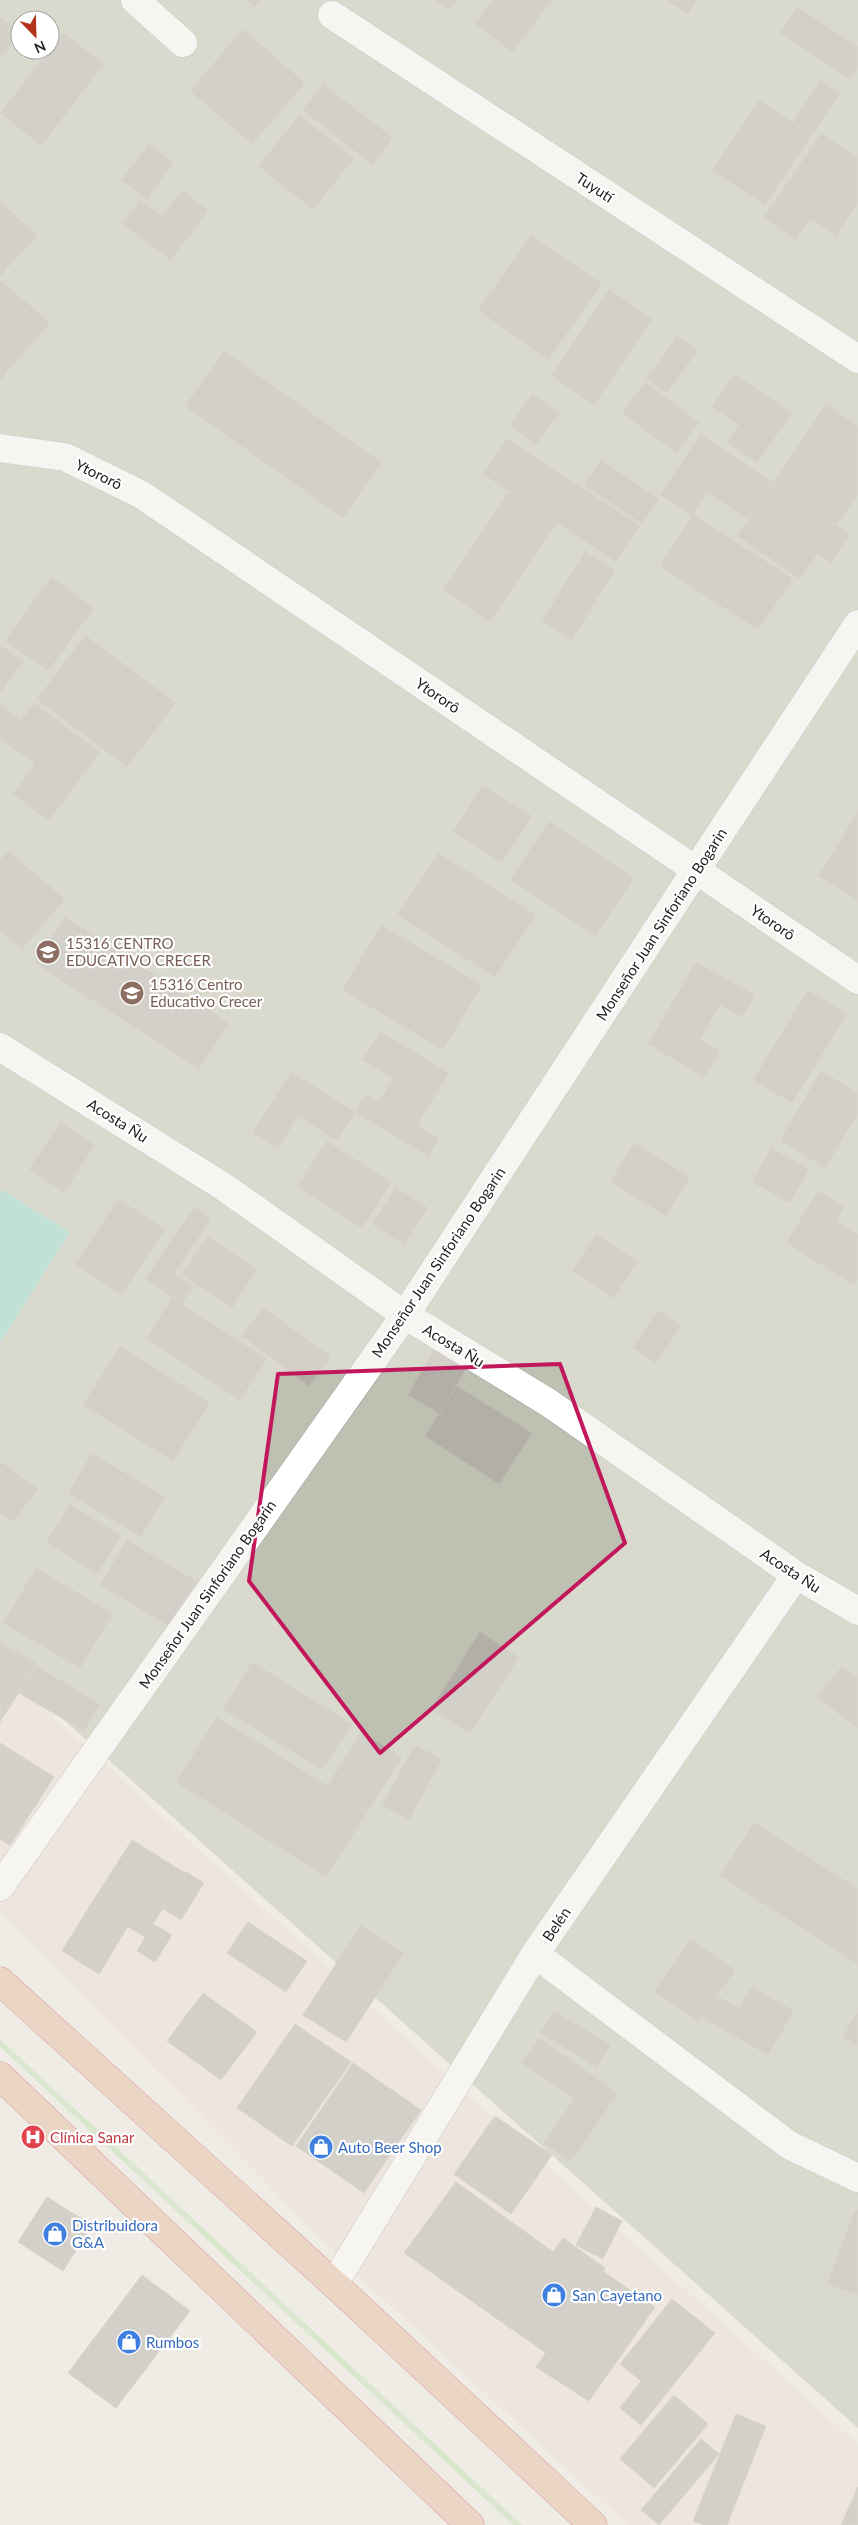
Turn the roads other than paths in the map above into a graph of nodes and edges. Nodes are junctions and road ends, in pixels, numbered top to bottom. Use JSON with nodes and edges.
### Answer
{"nodes":[{"id":1,"x":135,"y":0,"type":"edge"},
{"id":2,"x":332,"y":15,"type":"dead end"},
{"id":3,"x":183,"y":42,"type":"dead end"},
{"id":4,"x":858,"y":359,"type":"edge"},
{"id":5,"x":0,"y":448,"type":"edge"},
{"id":6,"x":858,"y":624,"type":"edge"},
{"id":7,"x":696,"y":870,"type":"junction"},
{"id":8,"x":858,"y":980,"type":"edge"},
{"id":9,"x":0,"y":1047,"type":"edge"},
{"id":10,"x":405,"y":1315,"type":"junction"},
{"id":11,"x":796,"y":1575,"type":"junction"},
{"id":12,"x":858,"y":1611,"type":"edge"},
{"id":13,"x":0,"y":1887,"type":"edge"},
{"id":14,"x":535,"y":1954,"type":"junction"},
{"id":15,"x":0,"y":1981,"type":"edge"},
{"id":16,"x":0,"y":2076,"type":"edge"},
{"id":17,"x":858,"y":2178,"type":"edge"},
{"id":18,"x":334,"y":2284,"type":"junction"},
{"id":19,"x":470,"y":2525,"type":"edge"},
{"id":20,"x":593,"y":2525,"type":"edge"}],
"edges":[{"from":1,"to":3,"type":"street"},
{"from":2,"to":4,"type":"street","name":"Tuyutí"},
{"from":5,"to":7,"type":"street","name":"Ytororô"},
{"from":6,"to":7,"type":"street","name":"Monseñor Juan Sinforiano Bogarin"},
{"from":7,"to":8,"type":"street","name":"Ytororô"},
{"from":7,"to":10,"type":"street","name":"Monseñor Juan Sinforiano Bogarin"},
{"from":9,"to":10,"type":"street","name":"Acosta Ñu"},
{"from":10,"to":11,"type":"street","name":"Acosta Ñu"},
{"from":10,"to":13,"type":"street","name":"Monseñor Juan Sinforiano Bogarin"},
{"from":11,"to":12,"type":"street","name":"Acosta Ñu"},
{"from":11,"to":14,"type":"street","name":"Belén"},
{"from":14,"to":17,"type":"street"},
{"from":14,"to":18,"type":"street","name":"Belén"},
{"from":15,"to":18,"type":"highway"},
{"from":16,"to":19,"type":"highway"},
{"from":18,"to":20,"type":"highway"}]}
